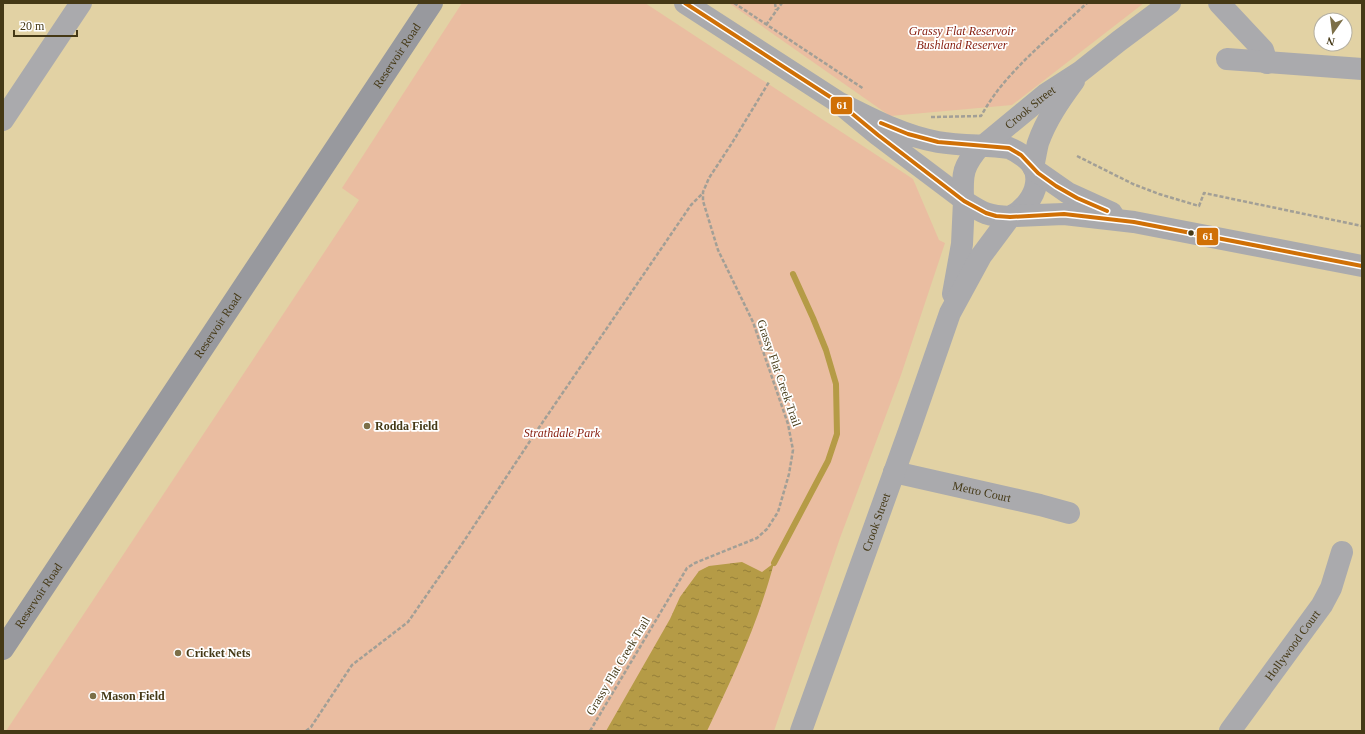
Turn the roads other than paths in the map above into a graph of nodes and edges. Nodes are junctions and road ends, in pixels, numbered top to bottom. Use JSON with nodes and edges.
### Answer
{"nodes":[{"id":1,"x":81,"y":3,"type":"edge"},
{"id":2,"x":432,"y":3,"type":"edge"},
{"id":3,"x":685,"y":3,"type":"edge"},
{"id":4,"x":1170,"y":3,"type":"edge"},
{"id":5,"x":1219,"y":3,"type":"edge"},
{"id":6,"x":1227,"y":59,"type":"dead end"},
{"id":7,"x":1267,"y":63,"type":"junction"},
{"id":8,"x":1362,"y":69,"type":"edge"},
{"id":9,"x":1080,"y":72,"type":"junction"},
{"id":10,"x":838,"y":102,"type":"junction"},
{"id":11,"x":3,"y":120,"type":"edge"},
{"id":12,"x":982,"y":146,"type":"junction"},
{"id":13,"x":1034,"y":169,"type":"junction"},
{"id":14,"x":963,"y":200,"type":"junction"},
{"id":15,"x":1011,"y":217,"type":"junction"},
{"id":16,"x":1134,"y":222,"type":"junction"},
{"id":17,"x":1362,"y":266,"type":"edge"},
{"id":18,"x":950,"y":313,"type":"junction"},
{"id":19,"x":894,"y":472,"type":"junction"},
{"id":20,"x":1069,"y":513,"type":"dead end"},
{"id":21,"x":1342,"y":552,"type":"dead end"},
{"id":22,"x":3,"y":649,"type":"edge"},
{"id":23,"x":801,"y":731,"type":"edge"},
{"id":24,"x":1230,"y":731,"type":"edge"}],
"edges":[{"from":1,"to":11,"type":"street"},
{"from":2,"to":22,"type":"main road","name":"Reservoir Road"},
{"from":3,"to":10,"type":"street"},
{"from":4,"to":9,"type":"street","name":"Crook Street"},
{"from":5,"to":7,"type":"street"},
{"from":6,"to":7,"type":"street"},
{"from":7,"to":8,"type":"street"},
{"from":9,"to":12,"type":"street","name":"Crook Street"},
{"from":9,"to":13,"type":"street","name":"Crook Street"},
{"from":10,"to":12,"type":"street"},
{"from":10,"to":14,"type":"street"},
{"from":12,"to":13,"type":"street"},
{"from":12,"to":14,"type":"street"},
{"from":13,"to":15,"type":"street"},
{"from":13,"to":16,"type":"street"},
{"from":14,"to":15,"type":"street"},
{"from":14,"to":18,"type":"street","name":"Crook Street"},
{"from":15,"to":16,"type":"street"},
{"from":15,"to":18,"type":"street","name":"Crook Street"},
{"from":16,"to":17,"type":"street"},
{"from":18,"to":19,"type":"street","name":"Crook Street"},
{"from":19,"to":20,"type":"street","name":"Metro Court"},
{"from":19,"to":23,"type":"street","name":"Crook Street"},
{"from":21,"to":24,"type":"street","name":"Hollywood Court"}]}
